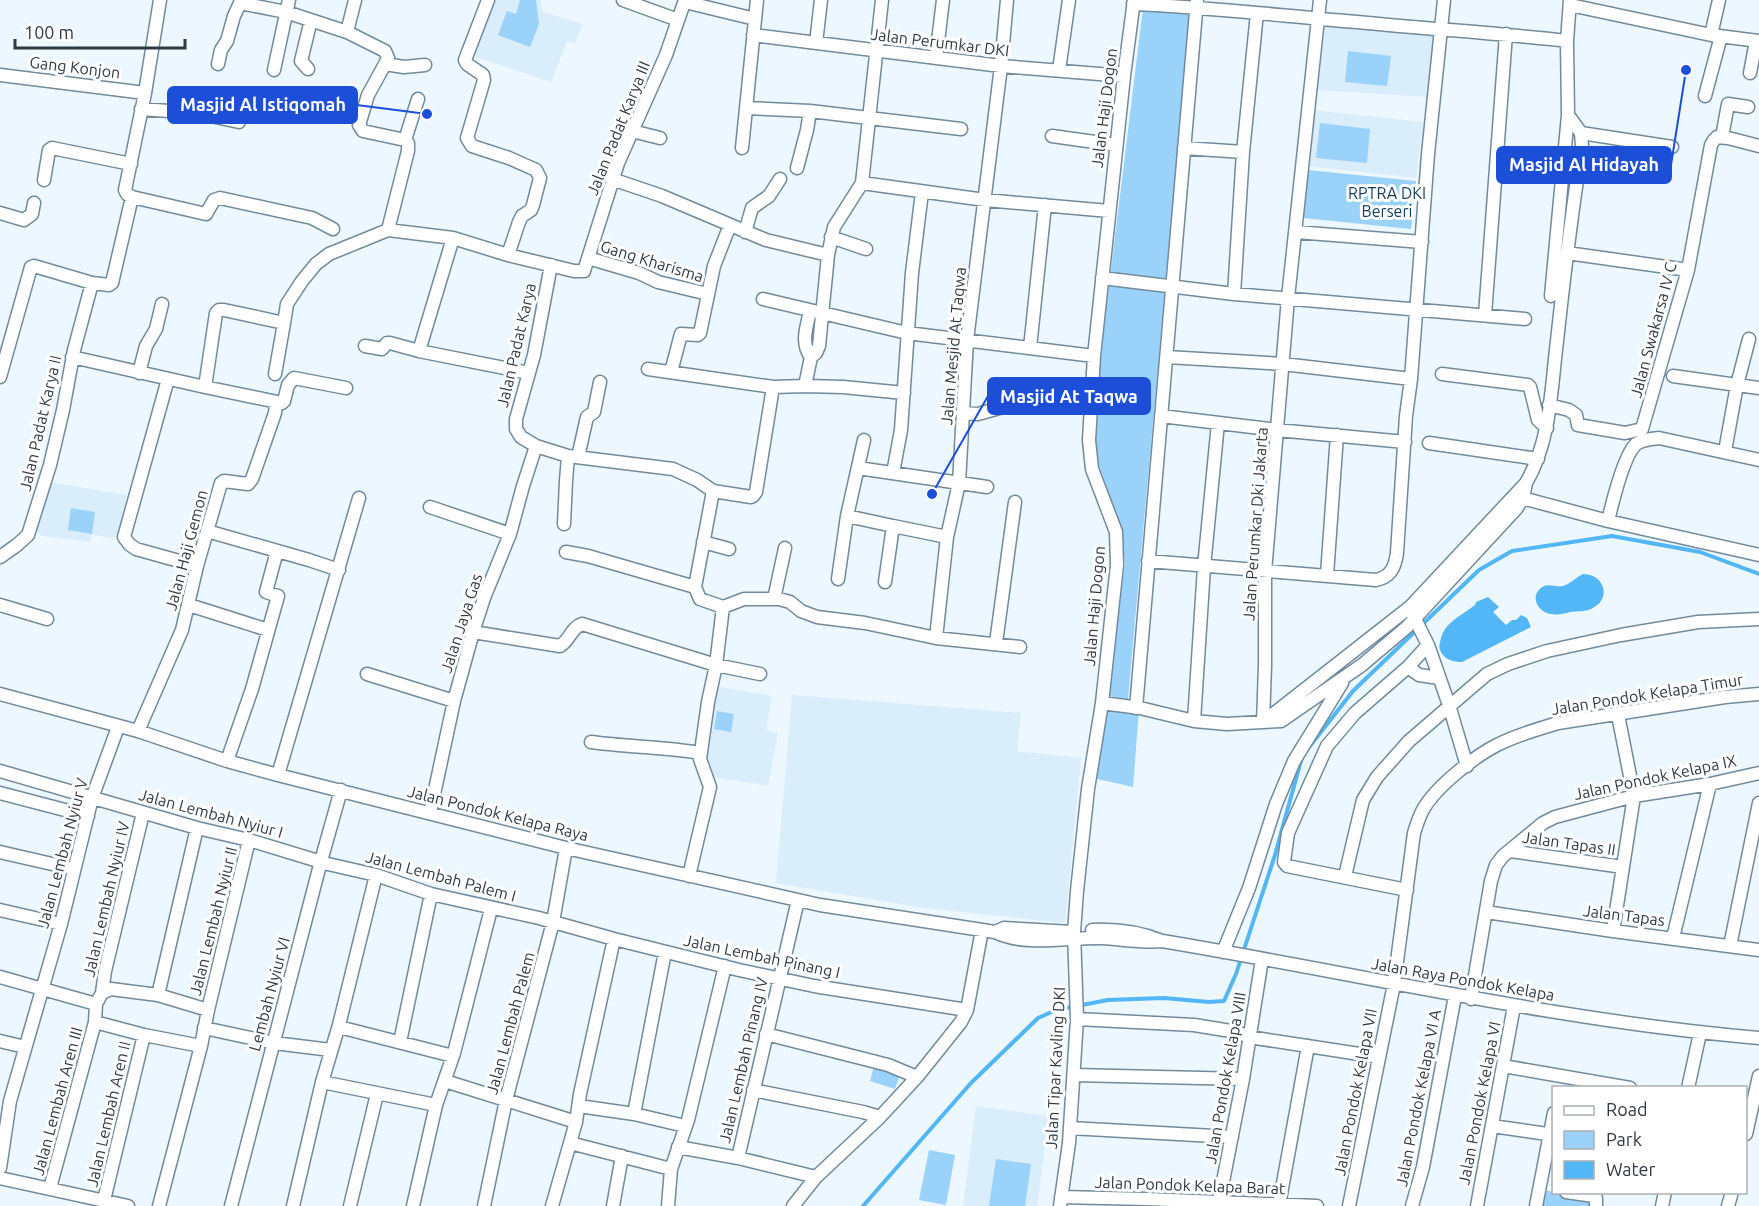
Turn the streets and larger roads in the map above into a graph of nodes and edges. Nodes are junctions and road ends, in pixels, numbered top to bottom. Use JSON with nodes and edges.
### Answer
{"nodes":[{"id":1,"x":160,"y":0,"type":"edge"},
{"id":2,"x":355,"y":0,"type":"edge"},
{"id":3,"x":488,"y":0,"type":"edge"},
{"id":4,"x":623,"y":0,"type":"edge"},
{"id":5,"x":757,"y":0,"type":"edge"},
{"id":6,"x":821,"y":0,"type":"edge"},
{"id":7,"x":882,"y":0,"type":"edge"},
{"id":8,"x":943,"y":0,"type":"edge"},
{"id":9,"x":1007,"y":0,"type":"edge"},
{"id":10,"x":1069,"y":0,"type":"edge"},
{"id":11,"x":1320,"y":0,"type":"edge"},
{"id":12,"x":1444,"y":0,"type":"edge"},
{"id":13,"x":1719,"y":0,"type":"edge"},
{"id":14,"x":685,"y":1,"type":"edge"},
{"id":15,"x":1134,"y":2,"type":"edge"},
{"id":16,"x":1197,"y":3,"type":"edge"},
{"id":17,"x":1570,"y":3,"type":"edge"},
{"id":18,"x":287,"y":6,"type":"edge"},
{"id":19,"x":1257,"y":13,"type":"junction"},
{"id":20,"x":755,"y":19,"type":"junction"},
{"id":21,"x":1318,"y":19,"type":"junction"},
{"id":22,"x":311,"y":20,"type":"junction"},
{"id":23,"x":678,"y":20,"type":"junction"},
{"id":24,"x":1441,"y":30,"type":"junction"},
{"id":25,"x":347,"y":32,"type":"junction"},
{"id":26,"x":1506,"y":34,"type":"junction"},
{"id":27,"x":753,"y":35,"type":"junction"},
{"id":28,"x":1716,"y":35,"type":"junction"},
{"id":29,"x":1757,"y":41,"type":"edge"},
{"id":30,"x":1568,"y":42,"type":"junction"},
{"id":31,"x":816,"y":43,"type":"junction"},
{"id":32,"x":877,"y":51,"type":"junction"},
{"id":33,"x":936,"y":58,"type":"junction"},
{"id":34,"x":386,"y":61,"type":"junction"},
{"id":35,"x":218,"y":64,"type":"dead end"},
{"id":36,"x":425,"y":65,"type":"dead end"},
{"id":37,"x":1001,"y":66,"type":"junction"},
{"id":38,"x":308,"y":69,"type":"dead end"},
{"id":39,"x":274,"y":70,"type":"dead end"},
{"id":40,"x":1059,"y":70,"type":"junction"},
{"id":41,"x":1750,"y":73,"type":"dead end"},
{"id":42,"x":0,"y":75,"type":"edge"},
{"id":43,"x":1124,"y":76,"type":"junction"},
{"id":44,"x":145,"y":93,"type":"junction"},
{"id":45,"x":1705,"y":96,"type":"dead end"},
{"id":46,"x":418,"y":99,"type":"dead end"},
{"id":47,"x":1748,"y":107,"type":"dead end"},
{"id":48,"x":746,"y":108,"type":"junction"},
{"id":49,"x":141,"y":109,"type":"junction"},
{"id":50,"x":810,"y":111,"type":"junction"},
{"id":51,"x":1568,"y":115,"type":"junction"},
{"id":52,"x":868,"y":118,"type":"junction"},
{"id":53,"x":239,"y":122,"type":"dead end"},
{"id":54,"x":961,"y":129,"type":"dead end"},
{"id":55,"x":632,"y":131,"type":"junction"},
{"id":56,"x":1581,"y":133,"type":"junction"},
{"id":57,"x":1052,"y":136,"type":"dead end"},
{"id":58,"x":1720,"y":137,"type":"junction"},
{"id":59,"x":660,"y":138,"type":"dead end"},
{"id":60,"x":405,"y":140,"type":"junction"},
{"id":61,"x":1116,"y":145,"type":"junction"},
{"id":62,"x":1759,"y":146,"type":"edge"},
{"id":63,"x":1671,"y":147,"type":"dead end"},
{"id":64,"x":742,"y":148,"type":"dead end"},
{"id":65,"x":1184,"y":148,"type":"junction"},
{"id":66,"x":1243,"y":152,"type":"junction"},
{"id":67,"x":131,"y":164,"type":"junction"},
{"id":68,"x":797,"y":168,"type":"dead end"},
{"id":69,"x":612,"y":179,"type":"junction"},
{"id":70,"x":780,"y":179,"type":"dead end"},
{"id":71,"x":44,"y":180,"type":"dead end"},
{"id":72,"x":862,"y":183,"type":"junction"},
{"id":73,"x":922,"y":192,"type":"junction"},
{"id":74,"x":132,"y":197,"type":"junction"},
{"id":75,"x":985,"y":200,"type":"junction"},
{"id":76,"x":34,"y":203,"type":"dead end"},
{"id":77,"x":1045,"y":204,"type":"junction"},
{"id":78,"x":1109,"y":212,"type":"junction"},
{"id":79,"x":0,"y":213,"type":"edge"},
{"id":80,"x":730,"y":225,"type":"junction"},
{"id":81,"x":333,"y":229,"type":"dead end"},
{"id":82,"x":388,"y":230,"type":"junction"},
{"id":83,"x":745,"y":232,"type":"junction"},
{"id":84,"x":1296,"y":232,"type":"junction"},
{"id":85,"x":831,"y":237,"type":"junction"},
{"id":86,"x":453,"y":238,"type":"junction"},
{"id":87,"x":1422,"y":242,"type":"junction"},
{"id":88,"x":866,"y":249,"type":"dead end"},
{"id":89,"x":1567,"y":253,"type":"junction"},
{"id":90,"x":508,"y":255,"type":"junction"},
{"id":91,"x":828,"y":255,"type":"junction"},
{"id":92,"x":588,"y":258,"type":"junction"},
{"id":93,"x":551,"y":265,"type":"junction"},
{"id":94,"x":1688,"y":270,"type":"junction"},
{"id":95,"x":1102,"y":278,"type":"junction"},
{"id":96,"x":92,"y":283,"type":"junction"},
{"id":97,"x":1173,"y":286,"type":"junction"},
{"id":98,"x":708,"y":294,"type":"junction"},
{"id":99,"x":1234,"y":294,"type":"junction"},
{"id":100,"x":1551,"y":296,"type":"dead end"},
{"id":101,"x":1288,"y":298,"type":"junction"},
{"id":102,"x":763,"y":299,"type":"dead end"},
{"id":103,"x":162,"y":304,"type":"dead end"},
{"id":104,"x":1417,"y":311,"type":"junction"},
{"id":105,"x":816,"y":312,"type":"junction"},
{"id":106,"x":1485,"y":315,"type":"junction"},
{"id":107,"x":1525,"y":319,"type":"dead end"},
{"id":108,"x":284,"y":323,"type":"junction"},
{"id":109,"x":907,"y":333,"type":"junction"},
{"id":110,"x":1749,"y":339,"type":"dead end"},
{"id":111,"x":967,"y":340,"type":"junction"},
{"id":112,"x":365,"y":346,"type":"dead end"},
{"id":113,"x":1030,"y":348,"type":"junction"},
{"id":114,"x":419,"y":351,"type":"junction"},
{"id":115,"x":1094,"y":356,"type":"junction"},
{"id":116,"x":72,"y":357,"type":"junction"},
{"id":117,"x":1167,"y":357,"type":"junction"},
{"id":118,"x":1283,"y":364,"type":"junction"},
{"id":119,"x":648,"y":369,"type":"dead end"},
{"id":120,"x":671,"y":372,"type":"junction"},
{"id":121,"x":139,"y":373,"type":"junction"},
{"id":122,"x":529,"y":373,"type":"junction"},
{"id":123,"x":274,"y":374,"type":"dead end"},
{"id":124,"x":1442,"y":375,"type":"dead end"},
{"id":125,"x":1673,"y":376,"type":"dead end"},
{"id":126,"x":0,"y":377,"type":"edge"},
{"id":127,"x":168,"y":379,"type":"junction"},
{"id":128,"x":1412,"y":379,"type":"junction"},
{"id":129,"x":600,"y":382,"type":"dead end"},
{"id":130,"x":1737,"y":385,"type":"junction"},
{"id":131,"x":805,"y":386,"type":"junction"},
{"id":132,"x":205,"y":387,"type":"junction"},
{"id":133,"x":773,"y":387,"type":"junction"},
{"id":134,"x":346,"y":388,"type":"dead end"},
{"id":135,"x":1759,"y":388,"type":"edge"},
{"id":136,"x":904,"y":393,"type":"junction"},
{"id":137,"x":276,"y":402,"type":"junction"},
{"id":138,"x":1549,"y":405,"type":"junction"},
{"id":139,"x":1003,"y":407,"type":"dead end"},
{"id":140,"x":962,"y":413,"type":"junction"},
{"id":141,"x":1161,"y":416,"type":"junction"},
{"id":142,"x":1218,"y":423,"type":"junction"},
{"id":143,"x":1547,"y":428,"type":"junction"},
{"id":144,"x":1277,"y":430,"type":"junction"},
{"id":145,"x":1337,"y":435,"type":"junction"},
{"id":146,"x":864,"y":440,"type":"dead end"},
{"id":147,"x":1405,"y":442,"type":"junction"},
{"id":148,"x":1429,"y":443,"type":"dead end"},
{"id":149,"x":536,"y":446,"type":"junction"},
{"id":150,"x":1725,"y":451,"type":"junction"},
{"id":151,"x":573,"y":457,"type":"junction"},
{"id":152,"x":1538,"y":459,"type":"junction"},
{"id":153,"x":1759,"y":460,"type":"edge"},
{"id":154,"x":858,"y":468,"type":"junction"},
{"id":155,"x":893,"y":473,"type":"junction"},
{"id":156,"x":959,"y":483,"type":"junction"},
{"id":157,"x":987,"y":487,"type":"dead end"},
{"id":158,"x":713,"y":491,"type":"junction"},
{"id":159,"x":1518,"y":497,"type":"junction"},
{"id":160,"x":359,"y":498,"type":"dead end"},
{"id":161,"x":1015,"y":502,"type":"dead end"},
{"id":162,"x":430,"y":507,"type":"dead end"},
{"id":163,"x":847,"y":516,"type":"junction"},
{"id":164,"x":1608,"y":521,"type":"junction"},
{"id":165,"x":564,"y":524,"type":"dead end"},
{"id":166,"x":893,"y":526,"type":"junction"},
{"id":167,"x":207,"y":531,"type":"junction"},
{"id":168,"x":510,"y":534,"type":"junction"},
{"id":169,"x":947,"y":537,"type":"junction"},
{"id":170,"x":703,"y":542,"type":"junction"},
{"id":171,"x":785,"y":548,"type":"dead end"},
{"id":172,"x":729,"y":549,"type":"dead end"},
{"id":173,"x":277,"y":551,"type":"junction"},
{"id":174,"x":566,"y":552,"type":"dead end"},
{"id":175,"x":1759,"y":555,"type":"edge"},
{"id":176,"x":0,"y":557,"type":"edge"},
{"id":177,"x":1148,"y":561,"type":"junction"},
{"id":178,"x":197,"y":566,"type":"junction"},
{"id":179,"x":1204,"y":567,"type":"junction"},
{"id":180,"x":339,"y":570,"type":"junction"},
{"id":181,"x":1265,"y":572,"type":"junction"},
{"id":182,"x":1327,"y":575,"type":"junction"},
{"id":183,"x":838,"y":579,"type":"dead end"},
{"id":184,"x":885,"y":582,"type":"dead end"},
{"id":185,"x":695,"y":587,"type":"junction"},
{"id":186,"x":774,"y":599,"type":"junction"},
{"id":187,"x":0,"y":604,"type":"edge"},
{"id":188,"x":189,"y":605,"type":"junction"},
{"id":189,"x":723,"y":607,"type":"junction"},
{"id":190,"x":1410,"y":607,"type":"junction"},
{"id":191,"x":48,"y":619,"type":"dead end"},
{"id":192,"x":1759,"y":619,"type":"edge"},
{"id":193,"x":1416,"y":622,"type":"junction"},
{"id":194,"x":268,"y":630,"type":"junction"},
{"id":195,"x":473,"y":632,"type":"junction"},
{"id":196,"x":936,"y":638,"type":"junction"},
{"id":197,"x":1426,"y":641,"type":"junction"},
{"id":198,"x":996,"y":643,"type":"junction"},
{"id":199,"x":1020,"y":646,"type":"dead end"},
{"id":200,"x":1338,"y":663,"type":"junction"},
{"id":201,"x":716,"y":665,"type":"junction"},
{"id":202,"x":1408,"y":667,"type":"junction"},
{"id":203,"x":367,"y":674,"type":"dead end"},
{"id":204,"x":760,"y":674,"type":"dead end"},
{"id":205,"x":1346,"y":677,"type":"junction"},
{"id":206,"x":1439,"y":678,"type":"junction"},
{"id":207,"x":0,"y":694,"type":"edge"},
{"id":208,"x":1759,"y":694,"type":"edge"},
{"id":209,"x":454,"y":701,"type":"junction"},
{"id":210,"x":1102,"y":703,"type":"junction"},
{"id":211,"x":1449,"y":705,"type":"junction"},
{"id":212,"x":1136,"y":708,"type":"junction"},
{"id":213,"x":1618,"y":714,"type":"junction"},
{"id":214,"x":1194,"y":721,"type":"junction"},
{"id":215,"x":1263,"y":722,"type":"junction"},
{"id":216,"x":118,"y":727,"type":"junction"},
{"id":217,"x":138,"y":731,"type":"junction"},
{"id":218,"x":591,"y":742,"type":"dead end"},
{"id":219,"x":701,"y":753,"type":"junction"},
{"id":220,"x":226,"y":761,"type":"junction"},
{"id":221,"x":1467,"y":766,"type":"junction"},
{"id":222,"x":0,"y":771,"type":"edge"},
{"id":223,"x":1759,"y":772,"type":"edge"},
{"id":224,"x":278,"y":776,"type":"junction"},
{"id":225,"x":1710,"y":784,"type":"junction"},
{"id":226,"x":342,"y":790,"type":"junction"},
{"id":227,"x":0,"y":793,"type":"edge"},
{"id":228,"x":1634,"y":796,"type":"junction"},
{"id":229,"x":92,"y":798,"type":"junction"},
{"id":230,"x":1759,"y":803,"type":"edge"},
{"id":231,"x":143,"y":813,"type":"junction"},
{"id":232,"x":430,"y":813,"type":"junction"},
{"id":233,"x":88,"y":816,"type":"junction"},
{"id":234,"x":197,"y":828,"type":"junction"},
{"id":235,"x":249,"y":840,"type":"junction"},
{"id":236,"x":566,"y":848,"type":"junction"},
{"id":237,"x":1510,"y":851,"type":"junction"},
{"id":238,"x":0,"y":852,"type":"edge"},
{"id":239,"x":321,"y":861,"type":"junction"},
{"id":240,"x":1623,"y":867,"type":"junction"},
{"id":241,"x":74,"y":869,"type":"junction"},
{"id":242,"x":376,"y":875,"type":"junction"},
{"id":243,"x":689,"y":876,"type":"junction"},
{"id":244,"x":1345,"y":876,"type":"junction"},
{"id":245,"x":1407,"y":890,"type":"junction"},
{"id":246,"x":431,"y":894,"type":"junction"},
{"id":247,"x":798,"y":900,"type":"junction"},
{"id":248,"x":491,"y":909,"type":"junction"},
{"id":249,"x":0,"y":910,"type":"edge"},
{"id":250,"x":1486,"y":912,"type":"junction"},
{"id":251,"x":553,"y":922,"type":"junction"},
{"id":252,"x":61,"y":924,"type":"junction"},
{"id":253,"x":988,"y":931,"type":"junction"},
{"id":254,"x":1612,"y":931,"type":"junction"},
{"id":255,"x":1074,"y":936,"type":"junction"},
{"id":256,"x":1673,"y":938,"type":"junction"},
{"id":257,"x":614,"y":939,"type":"junction"},
{"id":258,"x":1730,"y":946,"type":"junction"},
{"id":259,"x":1759,"y":950,"type":"edge"},
{"id":260,"x":665,"y":952,"type":"junction"},
{"id":261,"x":1225,"y":952,"type":"junction"},
{"id":262,"x":1261,"y":959,"type":"junction"},
{"id":263,"x":725,"y":966,"type":"junction"},
{"id":264,"x":0,"y":977,"type":"edge"},
{"id":265,"x":779,"y":979,"type":"junction"},
{"id":266,"x":1394,"y":984,"type":"junction"},
{"id":267,"x":41,"y":989,"type":"junction"},
{"id":268,"x":158,"y":995,"type":"junction"},
{"id":269,"x":1455,"y":996,"type":"junction"},
{"id":270,"x":99,"y":999,"type":"junction"},
{"id":271,"x":1471,"y":999,"type":"junction"},
{"id":272,"x":1514,"y":1006,"type":"junction"},
{"id":273,"x":208,"y":1010,"type":"junction"},
{"id":274,"x":967,"y":1010,"type":"junction"},
{"id":275,"x":1077,"y":1016,"type":"junction"},
{"id":276,"x":95,"y":1022,"type":"junction"},
{"id":277,"x":339,"y":1027,"type":"junction"},
{"id":278,"x":204,"y":1028,"type":"junction"},
{"id":279,"x":1701,"y":1033,"type":"junction"},
{"id":280,"x":766,"y":1034,"type":"junction"},
{"id":281,"x":144,"y":1035,"type":"junction"},
{"id":282,"x":1249,"y":1037,"type":"junction"},
{"id":283,"x":1759,"y":1038,"type":"edge"},
{"id":284,"x":0,"y":1041,"type":"edge"},
{"id":285,"x":400,"y":1042,"type":"junction"},
{"id":286,"x":274,"y":1043,"type":"junction"},
{"id":287,"x":201,"y":1046,"type":"junction"},
{"id":288,"x":1308,"y":1046,"type":"junction"},
{"id":289,"x":25,"y":1047,"type":"junction"},
{"id":290,"x":331,"y":1050,"type":"junction"},
{"id":291,"x":453,"y":1056,"type":"junction"},
{"id":292,"x":1379,"y":1057,"type":"junction"},
{"id":293,"x":1503,"y":1066,"type":"junction"},
{"id":294,"x":1074,"y":1075,"type":"junction"},
{"id":295,"x":1759,"y":1076,"type":"edge"},
{"id":296,"x":917,"y":1077,"type":"junction"},
{"id":297,"x":1243,"y":1079,"type":"junction"},
{"id":298,"x":445,"y":1081,"type":"junction"},
{"id":299,"x":322,"y":1082,"type":"junction"},
{"id":300,"x":1559,"y":1082,"type":"edge"},
{"id":301,"x":1606,"y":1086,"type":"edge"},
{"id":302,"x":1689,"y":1086,"type":"edge"},
{"id":303,"x":753,"y":1090,"type":"junction"},
{"id":304,"x":377,"y":1094,"type":"junction"},
{"id":305,"x":5,"y":1100,"type":"edge"},
{"id":306,"x":506,"y":1100,"type":"junction"},
{"id":307,"x":436,"y":1105,"type":"junction"},
{"id":308,"x":579,"y":1106,"type":"junction"},
{"id":309,"x":634,"y":1114,"type":"junction"},
{"id":310,"x":1755,"y":1114,"type":"edge"},
{"id":311,"x":880,"y":1117,"type":"junction"},
{"id":312,"x":576,"y":1122,"type":"junction"},
{"id":313,"x":685,"y":1126,"type":"junction"},
{"id":314,"x":1492,"y":1126,"type":"junction"},
{"id":315,"x":1070,"y":1128,"type":"junction"},
{"id":316,"x":1747,"y":1132,"type":"edge"},
{"id":317,"x":1552,"y":1135,"type":"edge"},
{"id":318,"x":1232,"y":1137,"type":"junction"},
{"id":319,"x":570,"y":1143,"type":"junction"},
{"id":320,"x":678,"y":1147,"type":"junction"},
{"id":321,"x":622,"y":1156,"type":"junction"},
{"id":322,"x":738,"y":1158,"type":"junction"},
{"id":323,"x":1,"y":1160,"type":"edge"},
{"id":324,"x":671,"y":1169,"type":"junction"},
{"id":325,"x":816,"y":1177,"type":"junction"},
{"id":326,"x":0,"y":1178,"type":"edge"},
{"id":327,"x":50,"y":1188,"type":"junction"},
{"id":328,"x":1539,"y":1189,"type":"junction"},
{"id":329,"x":1552,"y":1191,"type":"edge"},
{"id":330,"x":1580,"y":1194,"type":"edge"},
{"id":331,"x":104,"y":1200,"type":"junction"},
{"id":332,"x":1060,"y":1202,"type":"edge"},
{"id":333,"x":1219,"y":1202,"type":"junction"},
{"id":334,"x":1279,"y":1205,"type":"edge"},
{"id":335,"x":128,"y":1206,"type":"edge"},
{"id":336,"x":159,"y":1206,"type":"edge"},
{"id":337,"x":231,"y":1206,"type":"edge"},
{"id":338,"x":293,"y":1206,"type":"edge"},
{"id":339,"x":350,"y":1206,"type":"edge"},
{"id":340,"x":414,"y":1206,"type":"edge"},
{"id":341,"x":484,"y":1206,"type":"edge"},
{"id":342,"x":552,"y":1206,"type":"edge"},
{"id":343,"x":613,"y":1206,"type":"edge"},
{"id":344,"x":668,"y":1206,"type":"edge"},
{"id":345,"x":793,"y":1206,"type":"edge"},
{"id":346,"x":1317,"y":1206,"type":"edge"},
{"id":347,"x":1349,"y":1206,"type":"edge"},
{"id":348,"x":1412,"y":1206,"type":"edge"},
{"id":349,"x":1477,"y":1206,"type":"edge"},
{"id":350,"x":1536,"y":1206,"type":"edge"},
{"id":351,"x":1596,"y":1206,"type":"edge"}],
"edges":[{"from":1,"to":44,"type":"street"},
{"from":2,"to":25,"type":"street"},
{"from":3,"to":90,"type":"street"},
{"from":4,"to":23,"type":"street"},
{"from":5,"to":20,"type":"street"},
{"from":6,"to":31,"type":"street"},
{"from":7,"to":32,"type":"street"},
{"from":8,"to":33,"type":"street"},
{"from":9,"to":37,"type":"street","name":"Jalan Mesjid At Taqwa"},
{"from":10,"to":40,"type":"street"},
{"from":11,"to":21,"type":"street","name":"Jalan Perumkar Dki Jakarta"},
{"from":12,"to":24,"type":"street"},
{"from":13,"to":28,"type":"street"},
{"from":14,"to":20,"type":"street"},
{"from":14,"to":23,"type":"street","name":"Jalan Padat Karya III"},
{"from":15,"to":16,"type":"street"},
{"from":15,"to":43,"type":"street","name":"Jalan Haji Dogon"},
{"from":16,"to":19,"type":"street"},
{"from":16,"to":65,"type":"street"},
{"from":17,"to":28,"type":"street"},
{"from":17,"to":30,"type":"street"},
{"from":18,"to":22,"type":"street"},
{"from":18,"to":35,"type":"street"},
{"from":18,"to":39,"type":"street"},
{"from":19,"to":21,"type":"street"},
{"from":19,"to":66,"type":"street"},
{"from":20,"to":27,"type":"street"},
{"from":21,"to":24,"type":"street"},
{"from":21,"to":84,"type":"street","name":"Jalan Perumkar Dki Jakarta"},
{"from":22,"to":25,"type":"street"},
{"from":22,"to":38,"type":"street"},
{"from":23,"to":55,"type":"street","name":"Jalan Padat Karya III"},
{"from":24,"to":26,"type":"street"},
{"from":24,"to":87,"type":"street"},
{"from":25,"to":34,"type":"street"},
{"from":26,"to":30,"type":"street"},
{"from":26,"to":106,"type":"street"},
{"from":27,"to":31,"type":"street","name":"Jalan Perumkar DKI"},
{"from":27,"to":48,"type":"street"},
{"from":28,"to":29,"type":"street"},
{"from":28,"to":45,"type":"street"},
{"from":29,"to":41,"type":"street"},
{"from":30,"to":51,"type":"street"},
{"from":31,"to":32,"type":"street","name":"Jalan Perumkar DKI"},
{"from":32,"to":33,"type":"street","name":"Jalan Perumkar DKI"},
{"from":32,"to":52,"type":"street"},
{"from":33,"to":37,"type":"street","name":"Jalan Perumkar DKI"},
{"from":34,"to":36,"type":"street"},
{"from":34,"to":60,"type":"street"},
{"from":37,"to":40,"type":"street","name":"Jalan Perumkar DKI"},
{"from":37,"to":75,"type":"street","name":"Jalan Mesjid At Taqwa"},
{"from":40,"to":43,"type":"street","name":"Jalan Perumkar DKI"},
{"from":42,"to":44,"type":"street","name":"Gang Konjon"},
{"from":43,"to":61,"type":"street","name":"Jalan Haji Dogon"},
{"from":44,"to":49,"type":"street"},
{"from":46,"to":60,"type":"street"},
{"from":47,"to":58,"type":"street","name":"Jalan Swakarsa IV C"},
{"from":48,"to":50,"type":"street"},
{"from":48,"to":64,"type":"street"},
{"from":49,"to":53,"type":"street"},
{"from":49,"to":67,"type":"street"},
{"from":50,"to":52,"type":"street"},
{"from":50,"to":68,"type":"street"},
{"from":51,"to":56,"type":"street"},
{"from":51,"to":100,"type":"street"},
{"from":52,"to":54,"type":"street"},
{"from":52,"to":72,"type":"street"},
{"from":55,"to":59,"type":"street"},
{"from":55,"to":69,"type":"street","name":"Jalan Padat Karya III"},
{"from":56,"to":63,"type":"street"},
{"from":56,"to":89,"type":"street"},
{"from":57,"to":61,"type":"street"},
{"from":58,"to":62,"type":"street"},
{"from":58,"to":94,"type":"street","name":"Jalan Swakarsa IV C"},
{"from":60,"to":82,"type":"street"},
{"from":61,"to":78,"type":"street","name":"Jalan Haji Dogon"},
{"from":65,"to":66,"type":"street"},
{"from":65,"to":97,"type":"street"},
{"from":66,"to":99,"type":"street"},
{"from":67,"to":71,"type":"street"},
{"from":67,"to":74,"type":"street"},
{"from":69,"to":80,"type":"street"},
{"from":69,"to":92,"type":"street","name":"Jalan Padat Karya III"},
{"from":70,"to":83,"type":"street"},
{"from":72,"to":73,"type":"street"},
{"from":72,"to":85,"type":"street"},
{"from":73,"to":75,"type":"street"},
{"from":73,"to":109,"type":"street"},
{"from":74,"to":81,"type":"street"},
{"from":74,"to":96,"type":"street"},
{"from":75,"to":77,"type":"street"},
{"from":75,"to":111,"type":"street","name":"Jalan Mesjid At Taqwa"},
{"from":76,"to":79,"type":"street"},
{"from":77,"to":78,"type":"street"},
{"from":77,"to":113,"type":"street"},
{"from":78,"to":95,"type":"street","name":"Jalan Haji Dogon"},
{"from":80,"to":83,"type":"street"},
{"from":80,"to":98,"type":"street"},
{"from":82,"to":86,"type":"street","name":"Jalan Padat Karya"},
{"from":82,"to":108,"type":"street","name":"Jalan Padat Karya"},
{"from":83,"to":91,"type":"street"},
{"from":84,"to":87,"type":"street"},
{"from":84,"to":101,"type":"street","name":"Jalan Perumkar Dki Jakarta"},
{"from":85,"to":88,"type":"street"},
{"from":85,"to":91,"type":"street"},
{"from":86,"to":90,"type":"street","name":"Jalan Padat Karya"},
{"from":86,"to":114,"type":"street"},
{"from":87,"to":104,"type":"street"},
{"from":89,"to":94,"type":"street"},
{"from":89,"to":138,"type":"street"},
{"from":90,"to":93,"type":"street","name":"Jalan Padat Karya"},
{"from":91,"to":105,"type":"street"},
{"from":92,"to":93,"type":"street"},
{"from":92,"to":98,"type":"street","name":"Gang Kharisma"},
{"from":93,"to":122,"type":"street","name":"Jalan Padat Karya"},
{"from":94,"to":138,"type":"street","name":"Jalan Swakarsa IV C"},
{"from":95,"to":97,"type":"street"},
{"from":95,"to":115,"type":"street","name":"Jalan Haji Dogon"},
{"from":96,"to":116,"type":"street","name":"Jalan Padat Karya II"},
{"from":96,"to":126,"type":"street"},
{"from":97,"to":99,"type":"street"},
{"from":97,"to":117,"type":"street"},
{"from":98,"to":120,"type":"street"},
{"from":99,"to":101,"type":"street"},
{"from":101,"to":104,"type":"street"},
{"from":101,"to":118,"type":"street","name":"Jalan Perumkar Dki Jakarta"},
{"from":102,"to":105,"type":"street"},
{"from":103,"to":121,"type":"street"},
{"from":104,"to":106,"type":"street"},
{"from":104,"to":128,"type":"street"},
{"from":105,"to":109,"type":"street"},
{"from":105,"to":131,"type":"street"},
{"from":106,"to":107,"type":"street"},
{"from":108,"to":123,"type":"street","name":"Jalan Padat Karya"},
{"from":108,"to":132,"type":"street"},
{"from":109,"to":111,"type":"street"},
{"from":109,"to":136,"type":"street"},
{"from":110,"to":130,"type":"street"},
{"from":111,"to":113,"type":"street"},
{"from":111,"to":140,"type":"street","name":"Jalan Mesjid At Taqwa"},
{"from":112,"to":114,"type":"street"},
{"from":113,"to":115,"type":"street"},
{"from":114,"to":122,"type":"street"},
{"from":115,"to":210,"type":"street","name":"Jalan Haji Dogon"},
{"from":116,"to":121,"type":"street"},
{"from":116,"to":176,"type":"street","name":"Jalan Padat Karya II"},
{"from":117,"to":118,"type":"street"},
{"from":117,"to":141,"type":"street"},
{"from":118,"to":128,"type":"street"},
{"from":118,"to":144,"type":"street","name":"Jalan Perumkar Dki Jakarta"},
{"from":119,"to":120,"type":"street"},
{"from":120,"to":133,"type":"street"},
{"from":121,"to":127,"type":"street"},
{"from":122,"to":149,"type":"street","name":"Jalan Padat Karya"},
{"from":124,"to":143,"type":"street"},
{"from":125,"to":130,"type":"street"},
{"from":127,"to":132,"type":"street"},
{"from":127,"to":178,"type":"street"},
{"from":128,"to":147,"type":"street"},
{"from":129,"to":151,"type":"street"},
{"from":130,"to":135,"type":"street"},
{"from":130,"to":150,"type":"street"},
{"from":131,"to":133,"type":"street"},
{"from":131,"to":136,"type":"street"},
{"from":132,"to":137,"type":"street"},
{"from":133,"to":158,"type":"street"},
{"from":134,"to":137,"type":"street"},
{"from":136,"to":155,"type":"street"},
{"from":137,"to":167,"type":"street","name":"Jalan Haji Gemon"},
{"from":138,"to":143,"type":"street"},
{"from":139,"to":140,"type":"street"},
{"from":140,"to":156,"type":"street","name":"Jalan Mesjid At Taqwa"},
{"from":141,"to":142,"type":"street"},
{"from":141,"to":177,"type":"street"},
{"from":142,"to":144,"type":"street"},
{"from":142,"to":179,"type":"street"},
{"from":143,"to":152,"type":"street"},
{"from":144,"to":145,"type":"street"},
{"from":144,"to":181,"type":"street","name":"Jalan Perumkar Dki Jakarta"},
{"from":145,"to":147,"type":"street"},
{"from":145,"to":182,"type":"street"},
{"from":146,"to":154,"type":"street"},
{"from":147,"to":182,"type":"street"},
{"from":148,"to":152,"type":"street"},
{"from":149,"to":151,"type":"street"},
{"from":149,"to":168,"type":"street","name":"Jalan Jaya Gas"},
{"from":150,"to":153,"type":"street"},
{"from":150,"to":164,"type":"street"},
{"from":151,"to":158,"type":"street"},
{"from":151,"to":165,"type":"street"},
{"from":152,"to":159,"type":"street"},
{"from":154,"to":155,"type":"street"},
{"from":154,"to":163,"type":"street"},
{"from":155,"to":156,"type":"street"},
{"from":156,"to":157,"type":"street"},
{"from":156,"to":169,"type":"street","name":"Jalan Mesjid At Taqwa"},
{"from":158,"to":170,"type":"street"},
{"from":159,"to":164,"type":"street"},
{"from":159,"to":190,"type":"street"},
{"from":159,"to":193,"type":"street"},
{"from":160,"to":180,"type":"street"},
{"from":161,"to":198,"type":"street"},
{"from":162,"to":168,"type":"street"},
{"from":163,"to":166,"type":"street"},
{"from":163,"to":183,"type":"street"},
{"from":164,"to":175,"type":"street"},
{"from":166,"to":169,"type":"street"},
{"from":166,"to":184,"type":"street"},
{"from":167,"to":173,"type":"street"},
{"from":167,"to":178,"type":"street","name":"Jalan Haji Gemon"},
{"from":168,"to":195,"type":"street","name":"Jalan Jaya Gas"},
{"from":169,"to":196,"type":"street","name":"Jalan Mesjid At Taqwa"},
{"from":170,"to":172,"type":"street"},
{"from":170,"to":185,"type":"street"},
{"from":171,"to":186,"type":"street"},
{"from":173,"to":180,"type":"street"},
{"from":173,"to":194,"type":"street"},
{"from":174,"to":185,"type":"street"},
{"from":177,"to":179,"type":"street"},
{"from":177,"to":212,"type":"street"},
{"from":178,"to":188,"type":"street","name":"Jalan Haji Gemon"},
{"from":179,"to":181,"type":"street"},
{"from":179,"to":214,"type":"street"},
{"from":180,"to":224,"type":"street"},
{"from":181,"to":182,"type":"street"},
{"from":181,"to":215,"type":"street","name":"Jalan Perumkar Dki Jakarta"},
{"from":185,"to":189,"type":"street"},
{"from":186,"to":189,"type":"street"},
{"from":186,"to":196,"type":"street"},
{"from":187,"to":191,"type":"street"},
{"from":188,"to":194,"type":"street"},
{"from":188,"to":217,"type":"street","name":"Jalan Haji Gemon"},
{"from":189,"to":201,"type":"street"},
{"from":190,"to":193,"type":"street"},
{"from":190,"to":200,"type":"street"},
{"from":192,"to":211,"type":"street"},
{"from":193,"to":197,"type":"street"},
{"from":193,"to":205,"type":"street"},
{"from":194,"to":220,"type":"street"},
{"from":195,"to":201,"type":"street"},
{"from":195,"to":209,"type":"street","name":"Jalan Jaya Gas"},
{"from":196,"to":198,"type":"street"},
{"from":197,"to":202,"type":"street"},
{"from":197,"to":206,"type":"street"},
{"from":198,"to":199,"type":"street"},
{"from":200,"to":205,"type":"street"},
{"from":200,"to":215,"type":"street"},
{"from":201,"to":204,"type":"street"},
{"from":201,"to":219,"type":"street"},
{"from":202,"to":206,"type":"street"},
{"from":202,"to":244,"type":"street"},
{"from":203,"to":209,"type":"street"},
{"from":205,"to":215,"type":"street"},
{"from":205,"to":261,"type":"street"},
{"from":206,"to":211,"type":"street"},
{"from":207,"to":216,"type":"street","name":"Jalan Pondok Kelapa Raya"},
{"from":208,"to":213,"type":"street","name":"Jalan Pondok Kelapa Timur"},
{"from":209,"to":232,"type":"street","name":"Jalan Jaya Gas"},
{"from":210,"to":212,"type":"street"},
{"from":210,"to":255,"type":"street","name":"Jalan Haji Dogon"},
{"from":211,"to":221,"type":"street"},
{"from":211,"to":244,"type":"street"},
{"from":212,"to":214,"type":"street"},
{"from":213,"to":221,"type":"street","name":"Jalan Pondok Kelapa Timur"},
{"from":213,"to":228,"type":"street"},
{"from":214,"to":215,"type":"street"},
{"from":216,"to":217,"type":"street","name":"Jalan Pondok Kelapa Raya"},
{"from":216,"to":229,"type":"street","name":"Jalan Lembah Nyiur V"},
{"from":217,"to":220,"type":"street","name":"Jalan Pondok Kelapa Raya"},
{"from":218,"to":219,"type":"street"},
{"from":219,"to":243,"type":"street"},
{"from":220,"to":224,"type":"street","name":"Jalan Pondok Kelapa Raya"},
{"from":221,"to":245,"type":"street","name":"Jalan Pondok Kelapa Timur"},
{"from":222,"to":229,"type":"street","name":"Jalan Lembah Nyiur I"},
{"from":223,"to":225,"type":"street","name":"Jalan Pondok Kelapa IX"},
{"from":224,"to":226,"type":"street","name":"Jalan Pondok Kelapa Raya"},
{"from":225,"to":228,"type":"street","name":"Jalan Pondok Kelapa IX"},
{"from":225,"to":256,"type":"street"},
{"from":226,"to":232,"type":"street","name":"Jalan Pondok Kelapa Raya"},
{"from":226,"to":239,"type":"street","name":"Lembah Nyiur VI"},
{"from":227,"to":233,"type":"street"},
{"from":228,"to":237,"type":"street","name":"Jalan Pondok Kelapa IX"},
{"from":228,"to":240,"type":"street"},
{"from":229,"to":231,"type":"street","name":"Jalan Lembah Nyiur I"},
{"from":229,"to":233,"type":"street","name":"Jalan Lembah Nyiur V"},
{"from":230,"to":258,"type":"street"},
{"from":231,"to":234,"type":"street","name":"Jalan Lembah Nyiur I"},
{"from":231,"to":270,"type":"street","name":"Jalan Lembah Nyiur IV"},
{"from":232,"to":236,"type":"street","name":"Jalan Pondok Kelapa Raya"},
{"from":233,"to":241,"type":"street","name":"Jalan Lembah Nyiur V"},
{"from":234,"to":235,"type":"street","name":"Jalan Lembah Nyiur I"},
{"from":234,"to":268,"type":"street"},
{"from":235,"to":239,"type":"street","name":"Jalan Lembah Nyiur I"},
{"from":235,"to":273,"type":"street","name":"Jalan Lembah Nyiur II"},
{"from":236,"to":243,"type":"street","name":"Jalan Pondok Kelapa Raya"},
{"from":236,"to":251,"type":"street","name":"Jalan Lembah Palem"},
{"from":237,"to":240,"type":"street","name":"Jalan Tapas II"},
{"from":237,"to":250,"type":"street","name":"Jalan Pondok Kelapa IX"},
{"from":238,"to":241,"type":"street"},
{"from":239,"to":242,"type":"street","name":"Jalan Lembah Palem I"},
{"from":239,"to":286,"type":"street","name":"Lembah Nyiur VI"},
{"from":240,"to":254,"type":"street"},
{"from":241,"to":252,"type":"street","name":"Jalan Lembah Nyiur V"},
{"from":242,"to":246,"type":"street","name":"Jalan Lembah Palem I"},
{"from":242,"to":277,"type":"street"},
{"from":243,"to":247,"type":"street","name":"Jalan Pondok Kelapa Raya"},
{"from":244,"to":245,"type":"street"},
{"from":245,"to":266,"type":"street","name":"Jalan Pondok Kelapa Timur"},
{"from":246,"to":248,"type":"street","name":"Jalan Lembah Palem I"},
{"from":246,"to":285,"type":"street"},
{"from":247,"to":253,"type":"street","name":"Jalan Pondok Kelapa Raya"},
{"from":247,"to":265,"type":"street","name":"Jalan Lembah Pinang IV"},
{"from":248,"to":251,"type":"street","name":"Jalan Lembah Palem I"},
{"from":248,"to":291,"type":"street"},
{"from":249,"to":252,"type":"street"},
{"from":250,"to":254,"type":"street","name":"Jalan Tapas"},
{"from":250,"to":271,"type":"street","name":"Jalan Pondok Kelapa IX"},
{"from":251,"to":257,"type":"street","name":"Jalan Lembah Pinang I"},
{"from":251,"to":306,"type":"street","name":"Jalan Lembah Palem"},
{"from":252,"to":267,"type":"street","name":"Jalan Lembah Nyiur V"},
{"from":253,"to":255,"type":"street","name":"Jalan Raya Pondok Kelapa"},
{"from":253,"to":274,"type":"street"},
{"from":254,"to":256,"type":"street","name":"Jalan Tapas"},
{"from":255,"to":261,"type":"street","name":"Jalan Raya Pondok Kelapa"},
{"from":255,"to":275,"type":"street","name":"Jalan Tipar Kavling DKI"},
{"from":256,"to":258,"type":"street","name":"Jalan Tapas"},
{"from":257,"to":260,"type":"street","name":"Jalan Lembah Pinang I"},
{"from":257,"to":308,"type":"street"},
{"from":258,"to":259,"type":"street","name":"Jalan Tapas"},
{"from":260,"to":263,"type":"street","name":"Jalan Lembah Pinang I"},
{"from":260,"to":309,"type":"street"},
{"from":261,"to":262,"type":"street","name":"Jalan Raya Pondok Kelapa"},
{"from":262,"to":266,"type":"street","name":"Jalan Raya Pondok Kelapa"},
{"from":262,"to":282,"type":"street","name":"Jalan Pondok Kelapa VIII"},
{"from":263,"to":265,"type":"street","name":"Jalan Lembah Pinang I"},
{"from":263,"to":313,"type":"street"},
{"from":264,"to":267,"type":"street"},
{"from":265,"to":274,"type":"street","name":"Jalan Lembah Pinang I"},
{"from":265,"to":280,"type":"street","name":"Jalan Lembah Pinang IV"},
{"from":266,"to":269,"type":"street","name":"Jalan Raya Pondok Kelapa"},
{"from":266,"to":292,"type":"street","name":"Jalan Pondok Kelapa VII"},
{"from":267,"to":270,"type":"street"},
{"from":267,"to":289,"type":"street","name":"Jalan Lembah Nyiur V"},
{"from":268,"to":270,"type":"street"},
{"from":268,"to":273,"type":"street"},
{"from":269,"to":271,"type":"street","name":"Jalan Raya Pondok Kelapa"},
{"from":269,"to":348,"type":"street","name":"Jalan Pondok Kelapa VI A"},
{"from":270,"to":276,"type":"street","name":"Jalan Lembah Nyiur IV"},
{"from":271,"to":272,"type":"street","name":"Jalan Raya Pondok Kelapa"},
{"from":272,"to":279,"type":"street","name":"Jalan Raya Pondok Kelapa"},
{"from":272,"to":293,"type":"street","name":"Jalan Pondok Kelapa VI"},
{"from":273,"to":278,"type":"street","name":"Jalan Lembah Nyiur II"},
{"from":274,"to":296,"type":"street"},
{"from":275,"to":282,"type":"street"},
{"from":275,"to":294,"type":"street","name":"Jalan Tipar Kavling DKI"},
{"from":276,"to":281,"type":"street"},
{"from":276,"to":327,"type":"street","name":"Jalan Lembah Aren III"},
{"from":277,"to":285,"type":"street"},
{"from":277,"to":290,"type":"street"},
{"from":278,"to":286,"type":"street"},
{"from":278,"to":287,"type":"street","name":"Jalan Lembah Nyiur II"},
{"from":279,"to":283,"type":"street","name":"Jalan Raya Pondok Kelapa"},
{"from":279,"to":302,"type":"street"},
{"from":280,"to":296,"type":"street"},
{"from":280,"to":303,"type":"street","name":"Jalan Lembah Pinang IV"},
{"from":281,"to":287,"type":"street"},
{"from":281,"to":331,"type":"street","name":"Jalan Lembah Aren II"},
{"from":282,"to":288,"type":"street"},
{"from":282,"to":297,"type":"street","name":"Jalan Pondok Kelapa VIII"},
{"from":284,"to":289,"type":"street"},
{"from":285,"to":291,"type":"street"},
{"from":286,"to":290,"type":"street"},
{"from":286,"to":337,"type":"street","name":"Lembah Nyiur VI"},
{"from":287,"to":336,"type":"street","name":"Jalan Lembah Nyiur II"},
{"from":288,"to":292,"type":"street"},
{"from":288,"to":334,"type":"street"},
{"from":289,"to":305,"type":"street","name":"Jalan Lembah Nyiur V"},
{"from":290,"to":299,"type":"street"},
{"from":291,"to":298,"type":"street"},
{"from":292,"to":347,"type":"street","name":"Jalan Pondok Kelapa VII"},
{"from":293,"to":300,"type":"street"},
{"from":293,"to":314,"type":"street","name":"Jalan Pondok Kelapa VI"},
{"from":294,"to":297,"type":"street"},
{"from":294,"to":315,"type":"street","name":"Jalan Tipar Kavling DKI"},
{"from":295,"to":310,"type":"street"},
{"from":296,"to":311,"type":"street"},
{"from":297,"to":318,"type":"street","name":"Jalan Pondok Kelapa VIII"},
{"from":298,"to":306,"type":"street"},
{"from":298,"to":307,"type":"street"},
{"from":299,"to":304,"type":"street"},
{"from":299,"to":338,"type":"street"},
{"from":300,"to":301,"type":"street"},
{"from":303,"to":311,"type":"street"},
{"from":303,"to":322,"type":"street","name":"Jalan Lembah Pinang IV"},
{"from":304,"to":307,"type":"street"},
{"from":304,"to":339,"type":"street"},
{"from":305,"to":323,"type":"street","name":"Jalan Lembah Nyiur V"},
{"from":306,"to":312,"type":"street"},
{"from":306,"to":341,"type":"street","name":"Jalan Lembah Palem"},
{"from":307,"to":340,"type":"street"},
{"from":308,"to":309,"type":"street"},
{"from":308,"to":312,"type":"street"},
{"from":309,"to":313,"type":"street"},
{"from":310,"to":316,"type":"street"},
{"from":311,"to":325,"type":"street"},
{"from":312,"to":319,"type":"street"},
{"from":313,"to":320,"type":"street"},
{"from":314,"to":317,"type":"street"},
{"from":314,"to":349,"type":"street","name":"Jalan Pondok Kelapa VI"},
{"from":315,"to":318,"type":"street"},
{"from":315,"to":332,"type":"street","name":"Jalan Tipar Kavling DKI"},
{"from":317,"to":328,"type":"street"},
{"from":318,"to":333,"type":"street","name":"Jalan Pondok Kelapa VIII"},
{"from":319,"to":321,"type":"street"},
{"from":319,"to":342,"type":"street"},
{"from":320,"to":322,"type":"street"},
{"from":320,"to":324,"type":"street"},
{"from":321,"to":324,"type":"street"},
{"from":321,"to":343,"type":"street"},
{"from":322,"to":325,"type":"street"},
{"from":324,"to":344,"type":"street"},
{"from":325,"to":345,"type":"street"},
{"from":326,"to":327,"type":"street"},
{"from":327,"to":331,"type":"street"},
{"from":328,"to":329,"type":"street"},
{"from":328,"to":350,"type":"street"},
{"from":330,"to":351,"type":"street"},
{"from":331,"to":335,"type":"street"},
{"from":332,"to":333,"type":"street","name":"Jalan Pondok Kelapa Barat"},
{"from":333,"to":334,"type":"street","name":"Jalan Pondok Kelapa Barat"},
{"from":334,"to":346,"type":"street","name":"Jalan Pondok Kelapa Barat"}]}
